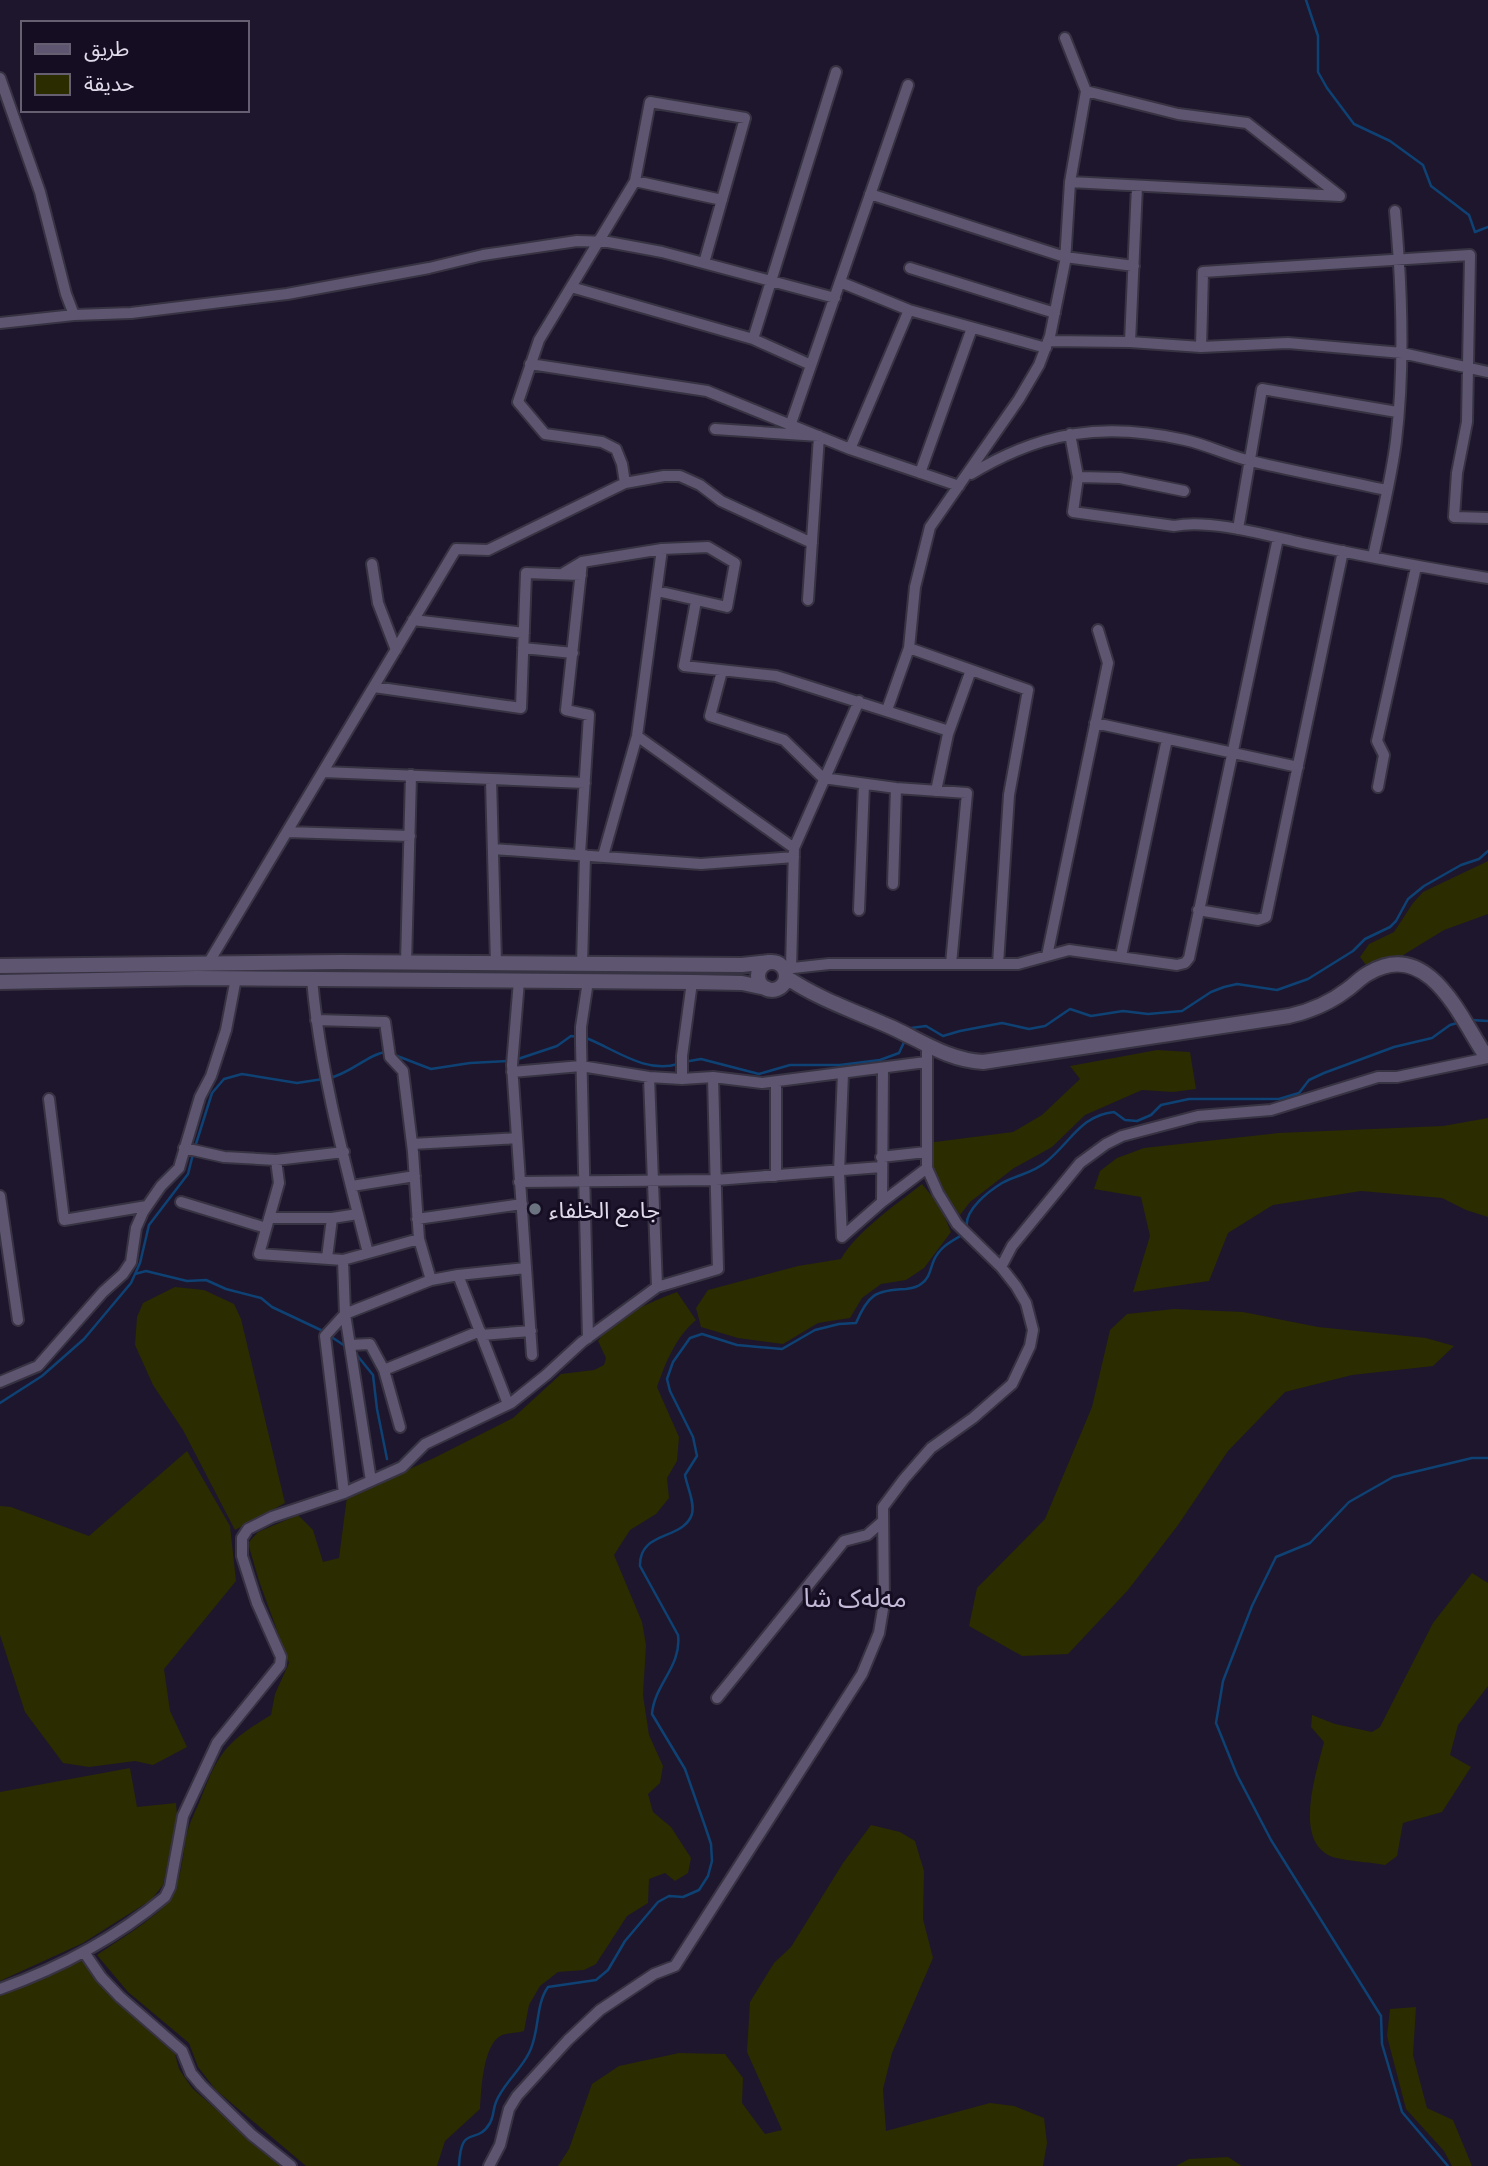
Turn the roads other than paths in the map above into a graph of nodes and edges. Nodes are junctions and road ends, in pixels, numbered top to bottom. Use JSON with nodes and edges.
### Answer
{"nodes":[{"id":1,"x":1065,"y":38,"type":"dead end"},
{"id":2,"x":836,"y":72,"type":"dead end"},
{"id":3,"x":0,"y":78,"type":"edge"},
{"id":4,"x":908,"y":85,"type":"dead end"},
{"id":5,"x":1087,"y":91,"type":"junction"},
{"id":6,"x":635,"y":181,"type":"junction"},
{"id":7,"x":1070,"y":182,"type":"junction"},
{"id":8,"x":1138,"y":186,"type":"junction"},
{"id":9,"x":870,"y":194,"type":"junction"},
{"id":10,"x":722,"y":200,"type":"junction"},
{"id":11,"x":1395,"y":211,"type":"dead end"},
{"id":12,"x":599,"y":242,"type":"junction"},
{"id":13,"x":1065,"y":257,"type":"junction"},
{"id":14,"x":1400,"y":260,"type":"junction"},
{"id":15,"x":704,"y":263,"type":"junction"},
{"id":16,"x":1134,"y":266,"type":"junction"},
{"id":17,"x":909,"y":268,"type":"dead end"},
{"id":18,"x":771,"y":280,"type":"junction"},
{"id":19,"x":840,"y":282,"type":"junction"},
{"id":20,"x":571,"y":287,"type":"junction"},
{"id":21,"x":835,"y":298,"type":"junction"},
{"id":22,"x":909,"y":310,"type":"junction"},
{"id":23,"x":1055,"y":313,"type":"junction"},
{"id":24,"x":74,"y":315,"type":"junction"},
{"id":25,"x":0,"y":323,"type":"edge"},
{"id":26,"x":972,"y":328,"type":"junction"},
{"id":27,"x":753,"y":339,"type":"junction"},
{"id":28,"x":1130,"y":342,"type":"junction"},
{"id":29,"x":1047,"y":345,"type":"junction"},
{"id":30,"x":1201,"y":347,"type":"junction"},
{"id":31,"x":1402,"y":353,"type":"junction"},
{"id":32,"x":530,"y":364,"type":"junction"},
{"id":33,"x":811,"y":365,"type":"junction"},
{"id":34,"x":1466,"y":369,"type":"junction"},
{"id":35,"x":1488,"y":372,"type":"edge"},
{"id":36,"x":1398,"y":412,"type":"junction"},
{"id":37,"x":790,"y":426,"type":"junction"},
{"id":38,"x":715,"y":429,"type":"dead end"},
{"id":39,"x":1070,"y":435,"type":"junction"},
{"id":40,"x":819,"y":436,"type":"junction"},
{"id":41,"x":850,"y":449,"type":"junction"},
{"id":42,"x":1250,"y":461,"type":"junction"},
{"id":43,"x":920,"y":472,"type":"junction"},
{"id":44,"x":1078,"y":477,"type":"junction"},
{"id":45,"x":962,"y":482,"type":"junction"},
{"id":46,"x":625,"y":483,"type":"junction"},
{"id":47,"x":1386,"y":490,"type":"junction"},
{"id":48,"x":1184,"y":491,"type":"dead end"},
{"id":49,"x":1488,"y":518,"type":"edge"},
{"id":50,"x":1238,"y":530,"type":"junction"},
{"id":51,"x":1278,"y":538,"type":"junction"},
{"id":52,"x":812,"y":543,"type":"junction"},
{"id":53,"x":662,"y":550,"type":"junction"},
{"id":54,"x":1343,"y":551,"type":"junction"},
{"id":55,"x":1373,"y":557,"type":"junction"},
{"id":56,"x":582,"y":562,"type":"junction"},
{"id":57,"x":372,"y":564,"type":"dead end"},
{"id":58,"x":1416,"y":567,"type":"junction"},
{"id":59,"x":562,"y":574,"type":"junction"},
{"id":60,"x":581,"y":575,"type":"junction"},
{"id":61,"x":1488,"y":578,"type":"edge"},
{"id":62,"x":657,"y":592,"type":"junction"},
{"id":63,"x":808,"y":600,"type":"dead end"},
{"id":64,"x":696,"y":601,"type":"junction"},
{"id":65,"x":414,"y":620,"type":"junction"},
{"id":66,"x":1098,"y":630,"type":"dead end"},
{"id":67,"x":524,"y":633,"type":"junction"},
{"id":68,"x":523,"y":648,"type":"junction"},
{"id":69,"x":909,"y":648,"type":"junction"},
{"id":70,"x":396,"y":650,"type":"junction"},
{"id":71,"x":573,"y":653,"type":"junction"},
{"id":72,"x":971,"y":670,"type":"junction"},
{"id":73,"x":722,"y":671,"type":"junction"},
{"id":74,"x":374,"y":687,"type":"junction"},
{"id":75,"x":859,"y":701,"type":"junction"},
{"id":76,"x":887,"y":710,"type":"junction"},
{"id":77,"x":1095,"y":723,"type":"junction"},
{"id":78,"x":949,"y":731,"type":"junction"},
{"id":79,"x":637,"y":736,"type":"junction"},
{"id":80,"x":1167,"y":739,"type":"junction"},
{"id":81,"x":1232,"y":753,"type":"junction"},
{"id":82,"x":1298,"y":768,"type":"junction"},
{"id":83,"x":323,"y":772,"type":"junction"},
{"id":84,"x":411,"y":775,"type":"junction"},
{"id":85,"x":824,"y":778,"type":"junction"},
{"id":86,"x":491,"y":780,"type":"junction"},
{"id":87,"x":585,"y":783,"type":"junction"},
{"id":88,"x":864,"y":784,"type":"junction"},
{"id":89,"x":1378,"y":787,"type":"dead end"},
{"id":90,"x":896,"y":788,"type":"junction"},
{"id":91,"x":936,"y":791,"type":"junction"},
{"id":92,"x":287,"y":832,"type":"junction"},
{"id":93,"x":410,"y":836,"type":"junction"},
{"id":94,"x":493,"y":849,"type":"junction"},
{"id":95,"x":794,"y":852,"type":"junction"},
{"id":96,"x":582,"y":855,"type":"junction"},
{"id":97,"x":603,"y":856,"type":"junction"},
{"id":98,"x":892,"y":884,"type":"dead end"},
{"id":99,"x":859,"y":910,"type":"dead end"},
{"id":100,"x":1198,"y":910,"type":"junction"},
{"id":101,"x":1046,"y":956,"type":"junction"},
{"id":102,"x":1121,"y":956,"type":"junction"},
{"id":103,"x":209,"y":962,"type":"junction"},
{"id":104,"x":341,"y":962,"type":"junction"},
{"id":105,"x":362,"y":962,"type":"junction"},
{"id":106,"x":406,"y":962,"type":"junction"},
{"id":107,"x":769,"y":962,"type":"junction"},
{"id":108,"x":496,"y":963,"type":"junction"},
{"id":109,"x":582,"y":964,"type":"junction"},
{"id":110,"x":951,"y":964,"type":"junction"},
{"id":111,"x":998,"y":964,"type":"junction"},
{"id":112,"x":0,"y":966,"type":"edge"},
{"id":113,"x":787,"y":972,"type":"junction"},
{"id":114,"x":236,"y":978,"type":"junction"},
{"id":115,"x":313,"y":979,"type":"junction"},
{"id":116,"x":340,"y":979,"type":"junction"},
{"id":117,"x":361,"y":979,"type":"junction"},
{"id":118,"x":519,"y":981,"type":"junction"},
{"id":119,"x":588,"y":981,"type":"junction"},
{"id":120,"x":0,"y":982,"type":"edge"},
{"id":121,"x":692,"y":982,"type":"junction"},
{"id":122,"x":770,"y":989,"type":"junction"},
{"id":123,"x":814,"y":994,"type":"junction"},
{"id":124,"x":316,"y":1020,"type":"junction"},
{"id":125,"x":923,"y":1043,"type":"junction"},
{"id":126,"x":1488,"y":1057,"type":"edge"},
{"id":127,"x":926,"y":1062,"type":"junction"},
{"id":128,"x":512,"y":1064,"type":"junction"},
{"id":129,"x":581,"y":1066,"type":"junction"},
{"id":130,"x":883,"y":1068,"type":"junction"},
{"id":131,"x":843,"y":1073,"type":"junction"},
{"id":132,"x":649,"y":1077,"type":"junction"},
{"id":133,"x":713,"y":1077,"type":"junction"},
{"id":134,"x":682,"y":1079,"type":"junction"},
{"id":135,"x":776,"y":1082,"type":"junction"},
{"id":136,"x":49,"y":1099,"type":"dead end"},
{"id":137,"x":517,"y":1138,"type":"junction"},
{"id":138,"x":412,"y":1144,"type":"junction"},
{"id":139,"x":186,"y":1149,"type":"junction"},
{"id":140,"x":344,"y":1152,"type":"junction"},
{"id":141,"x":926,"y":1152,"type":"junction"},
{"id":142,"x":276,"y":1160,"type":"junction"},
{"id":143,"x":881,"y":1162,"type":"junction"},
{"id":144,"x":927,"y":1168,"type":"junction"},
{"id":145,"x":839,"y":1172,"type":"junction"},
{"id":146,"x":415,"y":1176,"type":"junction"},
{"id":147,"x":776,"y":1176,"type":"junction"},
{"id":148,"x":652,"y":1180,"type":"junction"},
{"id":149,"x":716,"y":1180,"type":"junction"},
{"id":150,"x":519,"y":1181,"type":"junction"},
{"id":151,"x":584,"y":1181,"type":"junction"},
{"id":152,"x":352,"y":1186,"type":"junction"},
{"id":153,"x":0,"y":1196,"type":"edge"},
{"id":154,"x":181,"y":1202,"type":"dead end"},
{"id":155,"x":882,"y":1202,"type":"junction"},
{"id":156,"x":522,"y":1204,"type":"junction"},
{"id":157,"x":147,"y":1206,"type":"junction"},
{"id":158,"x":1,"y":1214,"type":"edge"},
{"id":159,"x":358,"y":1214,"type":"junction"},
{"id":160,"x":332,"y":1218,"type":"junction"},
{"id":161,"x":417,"y":1219,"type":"junction"},
{"id":162,"x":268,"y":1223,"type":"junction"},
{"id":163,"x":419,"y":1238,"type":"junction"},
{"id":164,"x":368,"y":1253,"type":"junction"},
{"id":165,"x":327,"y":1258,"type":"junction"},
{"id":166,"x":343,"y":1260,"type":"junction"},
{"id":167,"x":1001,"y":1267,"type":"junction"},
{"id":168,"x":526,"y":1268,"type":"junction"},
{"id":169,"x":458,"y":1275,"type":"junction"},
{"id":170,"x":431,"y":1280,"type":"junction"},
{"id":171,"x":657,"y":1287,"type":"junction"},
{"id":172,"x":345,"y":1314,"type":"junction"},
{"id":173,"x":19,"y":1320,"type":"dead end"},
{"id":174,"x":531,"y":1331,"type":"junction"},
{"id":175,"x":481,"y":1333,"type":"junction"},
{"id":176,"x":588,"y":1338,"type":"junction"},
{"id":177,"x":350,"y":1345,"type":"junction"},
{"id":178,"x":532,"y":1355,"type":"dead end"},
{"id":179,"x":384,"y":1370,"type":"junction"},
{"id":180,"x":0,"y":1382,"type":"edge"},
{"id":181,"x":508,"y":1404,"type":"junction"},
{"id":182,"x":400,"y":1427,"type":"dead end"},
{"id":183,"x":370,"y":1481,"type":"junction"},
{"id":184,"x":344,"y":1493,"type":"junction"},
{"id":185,"x":882,"y":1522,"type":"junction"},
{"id":186,"x":717,"y":1698,"type":"dead end"},
{"id":187,"x":84,"y":1952,"type":"junction"},
{"id":188,"x":0,"y":1989,"type":"edge"},
{"id":189,"x":290,"y":2166,"type":"edge"},
{"id":190,"x":489,"y":2166,"type":"edge"}],
"edges":[{"from":1,"to":5,"type":"street"},
{"from":2,"to":18,"type":"street"},
{"from":3,"to":24,"type":"street"},
{"from":4,"to":9,"type":"street"},
{"from":5,"to":7,"type":"street"},
{"from":5,"to":8,"type":"street"},
{"from":6,"to":10,"type":"street"},
{"from":6,"to":10,"type":"street"},
{"from":6,"to":12,"type":"street"},
{"from":7,"to":8,"type":"street"},
{"from":7,"to":13,"type":"street"},
{"from":8,"to":16,"type":"street"},
{"from":9,"to":13,"type":"street"},
{"from":9,"to":19,"type":"street"},
{"from":10,"to":15,"type":"street"},
{"from":11,"to":14,"type":"street"},
{"from":12,"to":15,"type":"street"},
{"from":12,"to":20,"type":"street"},
{"from":12,"to":24,"type":"street"},
{"from":13,"to":16,"type":"street"},
{"from":13,"to":23,"type":"street"},
{"from":14,"to":30,"type":"street"},
{"from":14,"to":31,"type":"street"},
{"from":14,"to":34,"type":"street"},
{"from":15,"to":18,"type":"street"},
{"from":16,"to":28,"type":"street"},
{"from":17,"to":23,"type":"street"},
{"from":18,"to":21,"type":"street"},
{"from":18,"to":27,"type":"street"},
{"from":19,"to":21,"type":"street"},
{"from":19,"to":22,"type":"street"},
{"from":20,"to":27,"type":"street"},
{"from":20,"to":32,"type":"street"},
{"from":21,"to":33,"type":"street"},
{"from":22,"to":26,"type":"street"},
{"from":22,"to":41,"type":"street"},
{"from":23,"to":29,"type":"street"},
{"from":24,"to":25,"type":"street"},
{"from":26,"to":29,"type":"street"},
{"from":26,"to":43,"type":"street"},
{"from":27,"to":33,"type":"street"},
{"from":28,"to":29,"type":"street"},
{"from":28,"to":30,"type":"street"},
{"from":29,"to":45,"type":"street"},
{"from":30,"to":31,"type":"street"},
{"from":31,"to":34,"type":"street"},
{"from":31,"to":36,"type":"street"},
{"from":32,"to":37,"type":"street"},
{"from":32,"to":46,"type":"street"},
{"from":33,"to":37,"type":"street"},
{"from":34,"to":35,"type":"street"},
{"from":34,"to":49,"type":"street"},
{"from":36,"to":42,"type":"street"},
{"from":36,"to":47,"type":"street"},
{"from":37,"to":40,"type":"street"},
{"from":38,"to":40,"type":"street"},
{"from":39,"to":42,"type":"street"},
{"from":39,"to":44,"type":"street"},
{"from":39,"to":45,"type":"street"},
{"from":40,"to":41,"type":"street"},
{"from":40,"to":52,"type":"street"},
{"from":41,"to":43,"type":"street"},
{"from":42,"to":47,"type":"street"},
{"from":42,"to":50,"type":"street"},
{"from":43,"to":45,"type":"street"},
{"from":44,"to":48,"type":"street"},
{"from":44,"to":50,"type":"street"},
{"from":45,"to":69,"type":"street"},
{"from":46,"to":52,"type":"street"},
{"from":46,"to":65,"type":"street"},
{"from":47,"to":55,"type":"street"},
{"from":50,"to":51,"type":"street"},
{"from":51,"to":54,"type":"street"},
{"from":51,"to":81,"type":"street"},
{"from":52,"to":63,"type":"street"},
{"from":53,"to":56,"type":"street"},
{"from":53,"to":62,"type":"street"},
{"from":53,"to":64,"type":"street"},
{"from":54,"to":55,"type":"street"},
{"from":54,"to":82,"type":"street"},
{"from":55,"to":58,"type":"street"},
{"from":56,"to":59,"type":"street"},
{"from":56,"to":60,"type":"street"},
{"from":57,"to":70,"type":"street"},
{"from":58,"to":61,"type":"street"},
{"from":58,"to":89,"type":"street"},
{"from":59,"to":60,"type":"street"},
{"from":59,"to":67,"type":"street"},
{"from":60,"to":71,"type":"street"},
{"from":62,"to":64,"type":"street"},
{"from":62,"to":79,"type":"street"},
{"from":64,"to":73,"type":"street"},
{"from":65,"to":67,"type":"street"},
{"from":65,"to":70,"type":"street"},
{"from":66,"to":77,"type":"street"},
{"from":67,"to":68,"type":"street"},
{"from":68,"to":71,"type":"street"},
{"from":68,"to":74,"type":"street"},
{"from":69,"to":72,"type":"street"},
{"from":69,"to":76,"type":"street"},
{"from":70,"to":74,"type":"street"},
{"from":71,"to":87,"type":"street"},
{"from":72,"to":78,"type":"street"},
{"from":72,"to":111,"type":"street"},
{"from":73,"to":75,"type":"street"},
{"from":73,"to":85,"type":"street"},
{"from":74,"to":83,"type":"street"},
{"from":75,"to":76,"type":"street"},
{"from":75,"to":85,"type":"street"},
{"from":76,"to":78,"type":"street"},
{"from":77,"to":80,"type":"street"},
{"from":77,"to":101,"type":"street"},
{"from":78,"to":91,"type":"street"},
{"from":79,"to":95,"type":"street"},
{"from":79,"to":97,"type":"street"},
{"from":80,"to":81,"type":"street"},
{"from":80,"to":102,"type":"street"},
{"from":81,"to":82,"type":"street"},
{"from":81,"to":100,"type":"street"},
{"from":82,"to":100,"type":"street"},
{"from":83,"to":84,"type":"street"},
{"from":83,"to":92,"type":"street"},
{"from":84,"to":86,"type":"street"},
{"from":84,"to":93,"type":"street"},
{"from":85,"to":88,"type":"street"},
{"from":85,"to":95,"type":"street"},
{"from":86,"to":87,"type":"street"},
{"from":86,"to":94,"type":"street"},
{"from":87,"to":96,"type":"street"},
{"from":88,"to":90,"type":"street"},
{"from":88,"to":99,"type":"street"},
{"from":90,"to":91,"type":"street"},
{"from":90,"to":98,"type":"street"},
{"from":91,"to":110,"type":"street"},
{"from":92,"to":93,"type":"street"},
{"from":92,"to":103,"type":"street"},
{"from":93,"to":106,"type":"street"},
{"from":94,"to":96,"type":"street"},
{"from":94,"to":108,"type":"street"},
{"from":95,"to":97,"type":"street"},
{"from":95,"to":113,"type":"street"},
{"from":96,"to":97,"type":"street"},
{"from":96,"to":109,"type":"street"},
{"from":100,"to":102,"type":"street"},
{"from":101,"to":102,"type":"street"},
{"from":101,"to":111,"type":"street"},
{"from":103,"to":104,"type":"main road"},
{"from":103,"to":112,"type":"main road"},
{"from":104,"to":105,"type":"main road"},
{"from":104,"to":116,"type":"main road"},
{"from":105,"to":106,"type":"main road"},
{"from":105,"to":117,"type":"main road"},
{"from":106,"to":108,"type":"main road"},
{"from":107,"to":109,"type":"main road"},
{"from":107,"to":113,"type":"main road"},
{"from":107,"to":122,"type":"main road"},
{"from":108,"to":109,"type":"main road"},
{"from":110,"to":111,"type":"street"},
{"from":110,"to":113,"type":"street"},
{"from":113,"to":122,"type":"main road"},
{"from":113,"to":123,"type":"main road"},
{"from":114,"to":115,"type":"main road"},
{"from":114,"to":120,"type":"main road"},
{"from":114,"to":139,"type":"street"},
{"from":115,"to":116,"type":"main road"},
{"from":115,"to":124,"type":"street"},
{"from":116,"to":117,"type":"main road"},
{"from":117,"to":118,"type":"main road"},
{"from":118,"to":119,"type":"main road"},
{"from":118,"to":128,"type":"street"},
{"from":119,"to":121,"type":"main road"},
{"from":119,"to":129,"type":"street"},
{"from":121,"to":122,"type":"main road"},
{"from":121,"to":134,"type":"street"},
{"from":122,"to":123,"type":"main road"},
{"from":123,"to":125,"type":"main road"},
{"from":124,"to":138,"type":"street"},
{"from":124,"to":140,"type":"street"},
{"from":125,"to":126,"type":"main road"},
{"from":125,"to":127,"type":"street"},
{"from":126,"to":167,"type":"street"},
{"from":127,"to":130,"type":"street"},
{"from":127,"to":141,"type":"street"},
{"from":128,"to":129,"type":"street"},
{"from":128,"to":137,"type":"street"},
{"from":129,"to":132,"type":"street"},
{"from":129,"to":151,"type":"street"},
{"from":130,"to":131,"type":"street"},
{"from":130,"to":143,"type":"street"},
{"from":131,"to":135,"type":"street"},
{"from":131,"to":145,"type":"street"},
{"from":132,"to":134,"type":"street"},
{"from":132,"to":148,"type":"street"},
{"from":133,"to":134,"type":"street"},
{"from":133,"to":135,"type":"street"},
{"from":133,"to":149,"type":"street"},
{"from":135,"to":147,"type":"street"},
{"from":136,"to":157,"type":"street"},
{"from":137,"to":138,"type":"street"},
{"from":137,"to":150,"type":"street"},
{"from":138,"to":146,"type":"street"},
{"from":139,"to":142,"type":"street"},
{"from":139,"to":157,"type":"street"},
{"from":140,"to":142,"type":"street"},
{"from":140,"to":152,"type":"street"},
{"from":141,"to":143,"type":"street"},
{"from":141,"to":144,"type":"street"},
{"from":142,"to":162,"type":"street"},
{"from":143,"to":145,"type":"street"},
{"from":143,"to":155,"type":"street"},
{"from":144,"to":155,"type":"street"},
{"from":144,"to":167,"type":"street"},
{"from":145,"to":147,"type":"street"},
{"from":145,"to":155,"type":"street"},
{"from":146,"to":152,"type":"street"},
{"from":146,"to":161,"type":"street"},
{"from":147,"to":149,"type":"street"},
{"from":148,"to":149,"type":"street"},
{"from":148,"to":151,"type":"street"},
{"from":148,"to":171,"type":"street"},
{"from":149,"to":171,"type":"street"},
{"from":150,"to":151,"type":"street"},
{"from":150,"to":156,"type":"street"},
{"from":151,"to":176,"type":"street"},
{"from":152,"to":159,"type":"street"},
{"from":153,"to":158,"type":"street"},
{"from":154,"to":162,"type":"street"},
{"from":156,"to":161,"type":"street"},
{"from":156,"to":168,"type":"street"},
{"from":157,"to":180,"type":"street"},
{"from":158,"to":173,"type":"street"},
{"from":159,"to":160,"type":"street"},
{"from":159,"to":164,"type":"street"},
{"from":160,"to":162,"type":"street"},
{"from":160,"to":165,"type":"street"},
{"from":161,"to":163,"type":"street"},
{"from":162,"to":165,"type":"street"},
{"from":163,"to":164,"type":"street"},
{"from":163,"to":170,"type":"street"},
{"from":164,"to":166,"type":"street"},
{"from":165,"to":166,"type":"street"},
{"from":166,"to":172,"type":"street"},
{"from":167,"to":185,"type":"street"},
{"from":168,"to":169,"type":"street"},
{"from":168,"to":174,"type":"street"},
{"from":169,"to":170,"type":"street"},
{"from":169,"to":175,"type":"street"},
{"from":170,"to":172,"type":"street"},
{"from":171,"to":176,"type":"street"},
{"from":172,"to":177,"type":"street"},
{"from":172,"to":184,"type":"street"},
{"from":174,"to":175,"type":"street"},
{"from":174,"to":178,"type":"street"},
{"from":175,"to":179,"type":"street"},
{"from":175,"to":181,"type":"street"},
{"from":176,"to":181,"type":"street"},
{"from":177,"to":179,"type":"street"},
{"from":177,"to":183,"type":"street"},
{"from":179,"to":182,"type":"street"},
{"from":181,"to":183,"type":"street"},
{"from":183,"to":184,"type":"street"},
{"from":184,"to":187,"type":"street"},
{"from":185,"to":186,"type":"street"},
{"from":185,"to":190,"type":"street"},
{"from":187,"to":188,"type":"street"},
{"from":187,"to":189,"type":"street"}]}
